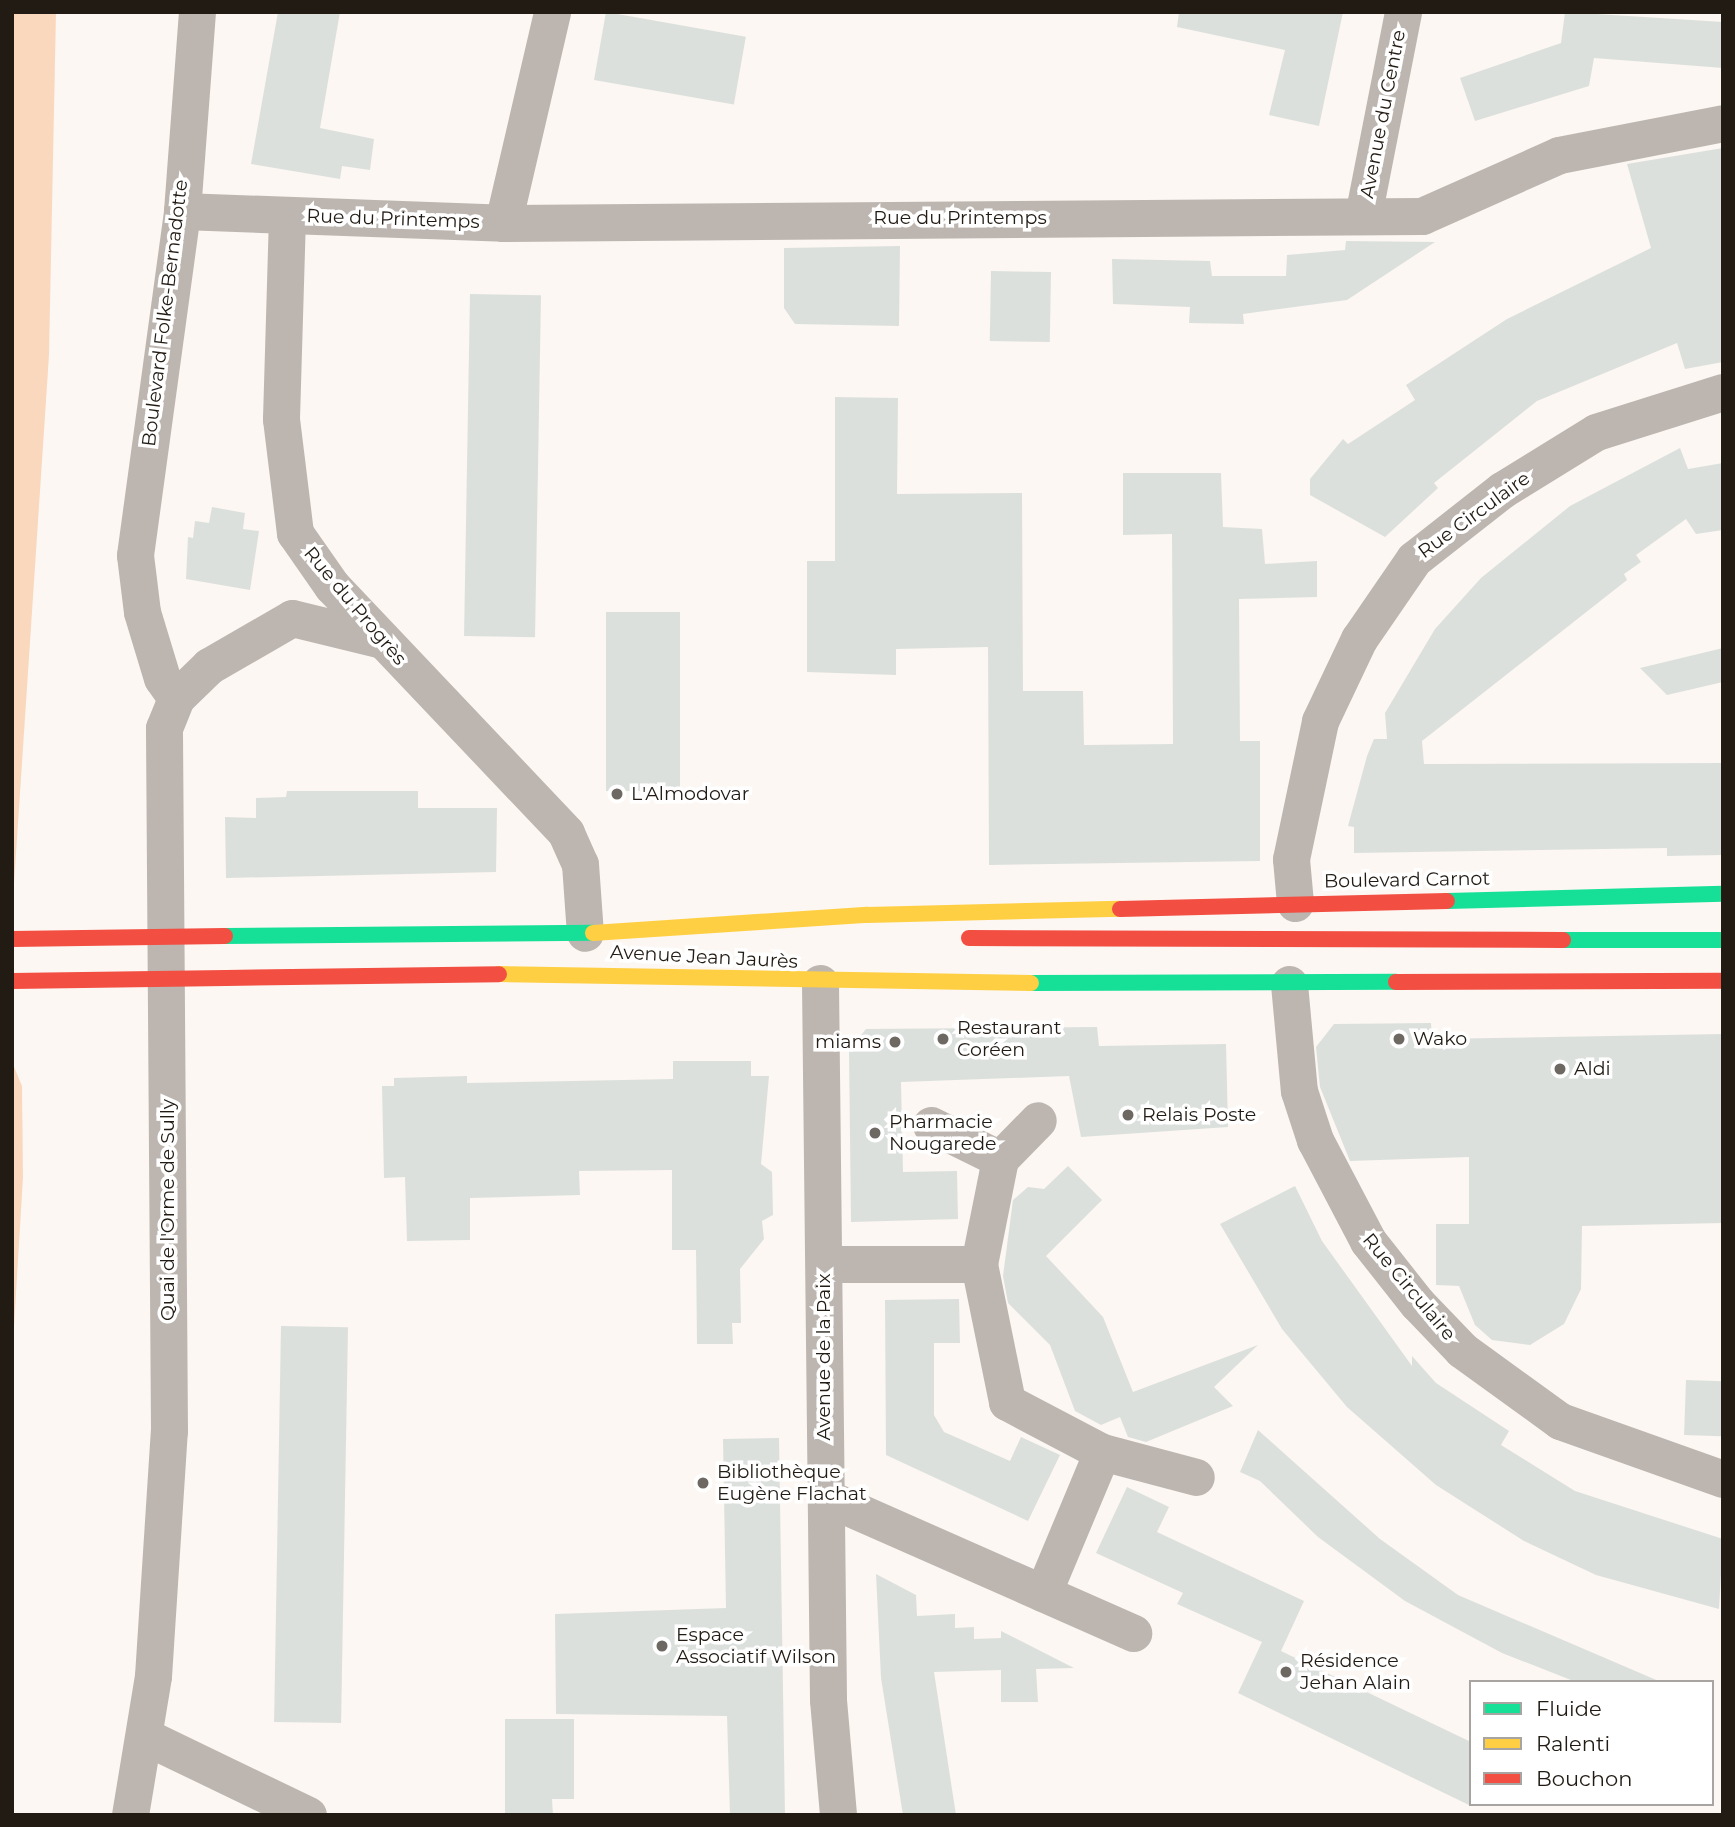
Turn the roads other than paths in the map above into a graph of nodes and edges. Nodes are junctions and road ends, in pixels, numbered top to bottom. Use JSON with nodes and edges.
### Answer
{"nodes":[{"id":1,"x":197,"y":12,"type":"edge"},
{"id":2,"x":552,"y":12,"type":"edge"},
{"id":3,"x":1403,"y":12,"type":"edge"},
{"id":4,"x":1723,"y":123,"type":"edge"},
{"id":5,"x":182,"y":211,"type":"junction"},
{"id":6,"x":287,"y":215,"type":"junction"},
{"id":7,"x":1363,"y":215,"type":"junction"},
{"id":8,"x":503,"y":223,"type":"junction"},
{"id":9,"x":1723,"y":392,"type":"edge"},
{"id":10,"x":304,"y":550,"type":"junction"},
{"id":11,"x":292,"y":618,"type":"junction"},
{"id":12,"x":382,"y":640,"type":"junction"},
{"id":13,"x":176,"y":698,"type":"junction"},
{"id":14,"x":1723,"y":894,"type":"edge"},
{"id":15,"x":1295,"y":903,"type":"junction"},
{"id":16,"x":1092,"y":909,"type":"joint"},
{"id":17,"x":646,"y":932,"type":"junction"},
{"id":18,"x":585,"y":933,"type":"junction"},
{"id":19,"x":798,"y":939,"type":"dead end"},
{"id":20,"x":946,"y":939,"type":"dead end"},
{"id":21,"x":12,"y":940,"type":"edge"},
{"id":22,"x":1723,"y":940,"type":"edge"},
{"id":23,"x":1251,"y":943,"type":"junction"},
{"id":24,"x":1027,"y":957,"type":"dead end"},
{"id":25,"x":849,"y":961,"type":"dead end"},
{"id":26,"x":653,"y":972,"type":"junction"},
{"id":27,"x":12,"y":981,"type":"edge"},
{"id":28,"x":1723,"y":981,"type":"edge"},
{"id":29,"x":820,"y":984,"type":"junction"},
{"id":30,"x":1289,"y":984,"type":"junction"},
{"id":31,"x":1038,"y":1120,"type":"dead end"},
{"id":32,"x":931,"y":1125,"type":"dead end"},
{"id":33,"x":1000,"y":1159,"type":"junction"},
{"id":34,"x":824,"y":1265,"type":"junction"},
{"id":35,"x":979,"y":1265,"type":"junction"},
{"id":36,"x":1102,"y":1452,"type":"junction"},
{"id":37,"x":1196,"y":1477,"type":"dead end"},
{"id":38,"x":1723,"y":1479,"type":"edge"},
{"id":39,"x":825,"y":1497,"type":"junction"},
{"id":40,"x":1043,"y":1593,"type":"junction"},
{"id":41,"x":1133,"y":1633,"type":"dead end"},
{"id":42,"x":144,"y":1737,"type":"junction"},
{"id":43,"x":130,"y":1815,"type":"edge"},
{"id":44,"x":308,"y":1815,"type":"edge"},
{"id":45,"x":838,"y":1815,"type":"edge"}],
"edges":[{"from":1,"to":5,"type":"street","name":"Boulevard Folke-Bernadotte"},
{"from":2,"to":8,"type":"street"},
{"from":3,"to":7,"type":"street","name":"Avenue du Centre"},
{"from":4,"to":7,"type":"street","name":"Rue du Printemps"},
{"from":5,"to":6,"type":"street","name":"Rue du Printemps"},
{"from":5,"to":13,"type":"street","name":"Boulevard Folke-Bernadotte"},
{"from":6,"to":8,"type":"street","name":"Rue du Printemps"},
{"from":6,"to":10,"type":"street","name":"Rue du Progrès"},
{"from":7,"to":8,"type":"street","name":"Rue du Printemps"},
{"from":9,"to":15,"type":"street","name":"Rue Circulaire"},
{"from":10,"to":11,"type":"street"},
{"from":10,"to":12,"type":"street","name":"Rue du Progrès"},
{"from":11,"to":12,"type":"street"},
{"from":11,"to":13,"type":"street"},
{"from":12,"to":18,"type":"street","name":"Rue du Progrès"},
{"from":13,"to":42,"type":"street","name":"Quai de l'Orme de Sully"},
{"from":14,"to":15,"type":"main road","name":"Boulevard Carnot"},
{"from":15,"to":16,"type":"main road","name":"Boulevard Carnot"},
{"from":16,"to":17,"type":"main road","name":"Avenue Jean Jaurès"},
{"from":17,"to":18,"type":"main road","name":"Avenue Jean Jaurès"},
{"from":17,"to":19,"type":"main road"},
{"from":18,"to":21,"type":"main road","name":"Avenue Jean Jaurès","bridge":true},
{"from":20,"to":23,"type":"main road"},
{"from":22,"to":23,"type":"main road"},
{"from":23,"to":24,"type":"main road"},
{"from":25,"to":26,"type":"main road"},
{"from":26,"to":27,"type":"main road","name":"Avenue Jean Jaurès","bridge":true},
{"from":26,"to":29,"type":"main road","name":"Avenue Jean Jaurès"},
{"from":28,"to":30,"type":"main road"},
{"from":29,"to":30,"type":"main road","name":"Avenue Jean Jaurès"},
{"from":29,"to":34,"type":"street","name":"Avenue de la Paix"},
{"from":30,"to":38,"type":"street","name":"Rue Circulaire"},
{"from":31,"to":33,"type":"street"},
{"from":32,"to":33,"type":"street"},
{"from":33,"to":35,"type":"street"},
{"from":34,"to":35,"type":"street"},
{"from":34,"to":39,"type":"street","name":"Avenue de la Paix"},
{"from":35,"to":36,"type":"street"},
{"from":36,"to":37,"type":"street"},
{"from":36,"to":40,"type":"street"},
{"from":39,"to":40,"type":"street"},
{"from":39,"to":45,"type":"street","name":"Avenue de la Paix"},
{"from":40,"to":41,"type":"street"},
{"from":42,"to":43,"type":"street","name":"Quai de l'Orme de Sully"},
{"from":42,"to":44,"type":"street"}]}
